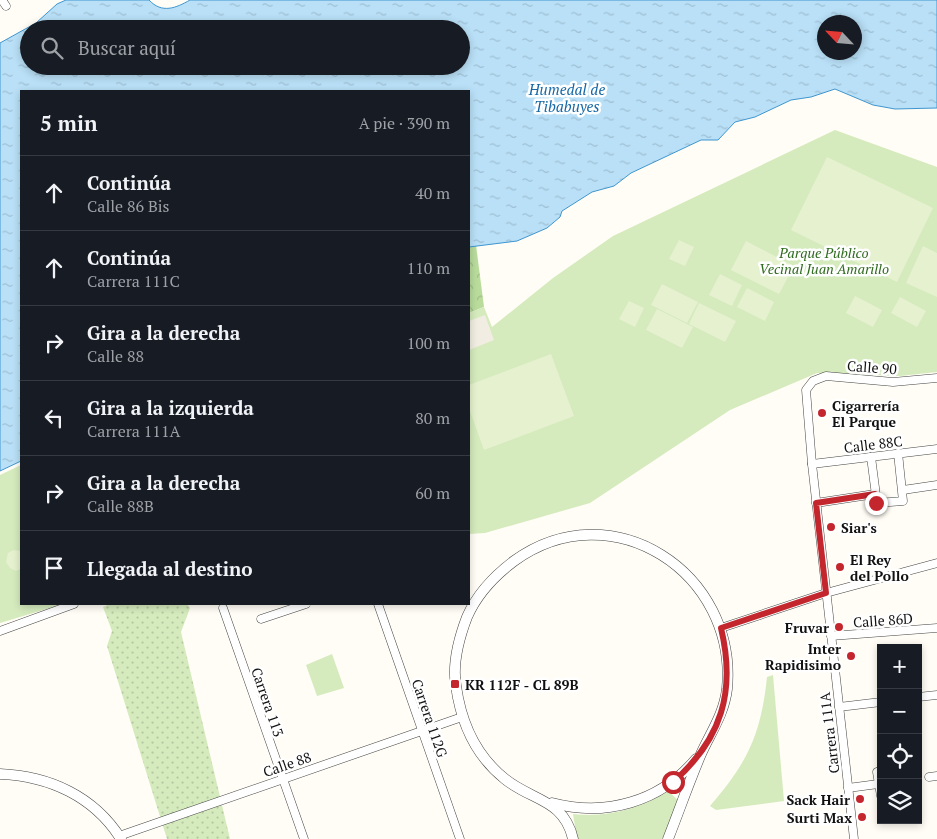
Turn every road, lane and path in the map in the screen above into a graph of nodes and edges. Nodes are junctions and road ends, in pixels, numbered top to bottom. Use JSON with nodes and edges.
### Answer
{"nodes":[{"id":1,"x":937,"y":378,"type":"edge"},
{"id":2,"x":808,"y":385,"type":"joint"},
{"id":3,"x":937,"y":449,"type":"edge"},
{"id":4,"x":898,"y":453,"type":"junction"},
{"id":5,"x":871,"y":457,"type":"junction"},
{"id":6,"x":812,"y":464,"type":"junction"},
{"id":7,"x":937,"y":485,"type":"edge"},
{"id":8,"x":903,"y":490,"type":"junction"},
{"id":9,"x":875,"y":494,"type":"junction"},
{"id":10,"x":816,"y":503,"type":"junction"},
{"id":11,"x":937,"y":562,"type":"edge"},
{"id":12,"x":826,"y":593,"type":"junction"},
{"id":13,"x":71,"y":605,"type":"edge"},
{"id":14,"x":303,"y":605,"type":"edge"},
{"id":15,"x":378,"y":605,"type":"edge"},
{"id":16,"x":223,"y":608,"type":"dead end"},
{"id":17,"x":261,"y":619,"type":"dead end"},
{"id":18,"x":721,"y":628,"type":"junction"},
{"id":19,"x":937,"y":628,"type":"edge"},
{"id":20,"x":0,"y":631,"type":"edge"},
{"id":21,"x":830,"y":636,"type":"junction"},
{"id":22,"x":937,"y":695,"type":"edge"},
{"id":23,"x":922,"y":697,"type":"edge"},
{"id":24,"x":877,"y":702,"type":"edge"},
{"id":25,"x":839,"y":707,"type":"junction"},
{"id":26,"x":462,"y":717,"type":"junction"},
{"id":27,"x":422,"y":732,"type":"junction"},
{"id":28,"x":702,"y":752,"type":"junction"},
{"id":29,"x":0,"y":774,"type":"edge"},
{"id":30,"x":281,"y":778,"type":"junction"},
{"id":31,"x":877,"y":784,"type":"edge"},
{"id":32,"x":848,"y":788,"type":"junction"},
{"id":33,"x":548,"y":803,"type":"junction"},
{"id":34,"x":120,"y":838,"type":"edge"},
{"id":35,"x":304,"y":839,"type":"edge"},
{"id":36,"x":460,"y":839,"type":"edge"},
{"id":37,"x":573,"y":839,"type":"edge"},
{"id":38,"x":668,"y":839,"type":"edge"},
{"id":39,"x":854,"y":839,"type":"edge"}],
"edges":[{"from":1,"to":2,"type":"street","name":"Calle 90"},
{"from":2,"to":6,"type":"street","name":"Carrera 111A"},
{"from":3,"to":4,"type":"street","name":"Calle 88C"},
{"from":4,"to":5,"type":"street","name":"Calle 88C"},
{"from":4,"to":8,"type":"street"},
{"from":5,"to":6,"type":"street","name":"Calle 88C"},
{"from":5,"to":9,"type":"street"},
{"from":6,"to":10,"type":"street","name":"Carrera 111A"},
{"from":7,"to":8,"type":"street"},
{"from":8,"to":9,"type":"street"},
{"from":9,"to":10,"type":"street"},
{"from":10,"to":12,"type":"street","name":"Carrera 111A"},
{"from":11,"to":12,"type":"street"},
{"from":12,"to":18,"type":"street"},
{"from":12,"to":21,"type":"street","name":"Carrera 111A"},
{"from":13,"to":20,"type":"street"},
{"from":14,"to":17,"type":"street"},
{"from":15,"to":27,"type":"street","name":"Carrera 112G"},
{"from":16,"to":30,"type":"street","name":"Carrera 113"},
{"from":18,"to":26,"type":"street"},
{"from":18,"to":28,"type":"street"},
{"from":19,"to":21,"type":"street","name":"Calle 86D"},
{"from":21,"to":25,"type":"street","name":"Carrera 111A"},
{"from":22,"to":23,"type":"street"},
{"from":24,"to":25,"type":"street"},
{"from":25,"to":32,"type":"street","name":"Carrera 111A"},
{"from":26,"to":27,"type":"street","name":"Calle 88"},
{"from":26,"to":33,"type":"street"},
{"from":27,"to":30,"type":"street","name":"Calle 88"},
{"from":27,"to":36,"type":"street","name":"Carrera 112G"},
{"from":28,"to":33,"type":"street"},
{"from":28,"to":38,"type":"street"},
{"from":29,"to":34,"type":"street"},
{"from":30,"to":34,"type":"street","name":"Calle 88"},
{"from":30,"to":35,"type":"street","name":"Carrera 113"},
{"from":31,"to":32,"type":"street"},
{"from":32,"to":39,"type":"street","name":"Carrera 111A"},
{"from":33,"to":37,"type":"street"}]}
